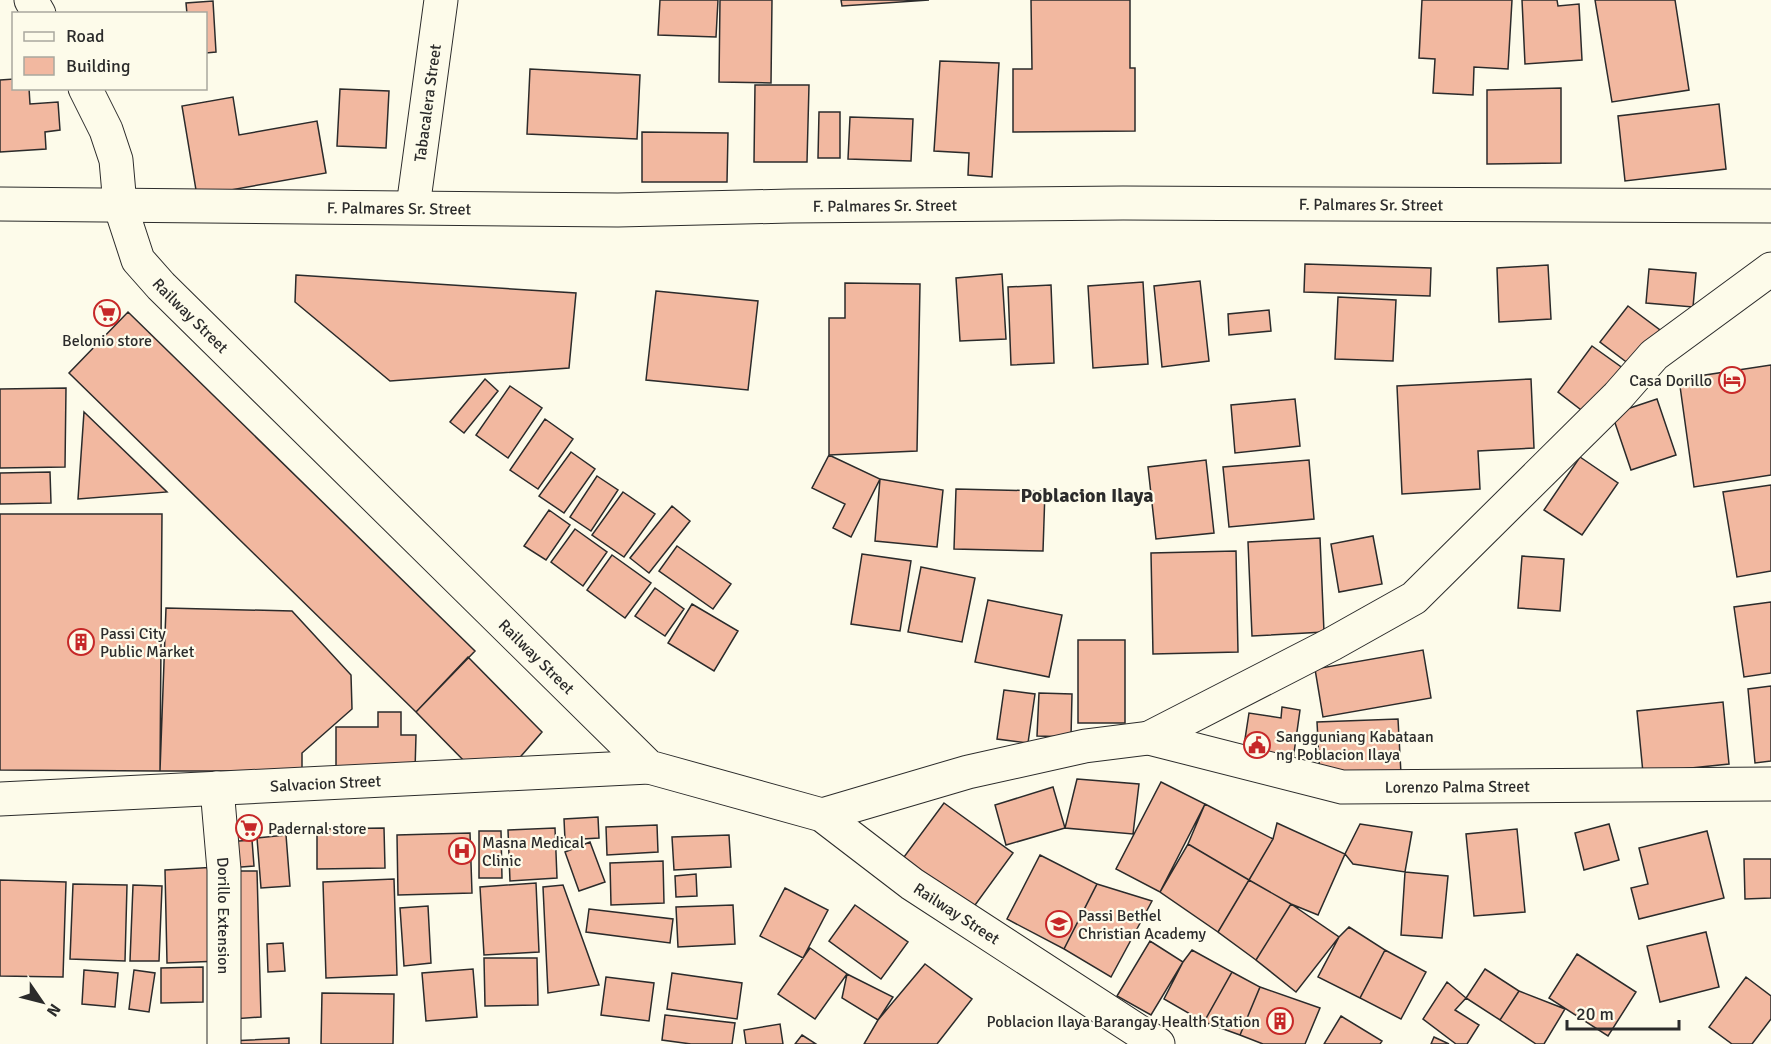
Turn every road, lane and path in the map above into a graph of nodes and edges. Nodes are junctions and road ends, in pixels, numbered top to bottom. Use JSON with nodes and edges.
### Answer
{"nodes":[{"id":1,"x":441,"y":0,"type":"edge"},
{"id":2,"x":86,"y":90,"type":"edge"},
{"id":3,"x":0,"y":204,"type":"edge"},
{"id":4,"x":120,"y":205,"type":"junction"},
{"id":5,"x":1771,"y":206,"type":"edge"},
{"id":6,"x":413,"y":207,"type":"junction"},
{"id":7,"x":1771,"y":269,"type":"edge"},
{"id":8,"x":1149,"y":738,"type":"junction"},
{"id":9,"x":649,"y":767,"type":"junction"},
{"id":10,"x":1771,"y":784,"type":"edge"},
{"id":11,"x":217,"y":788,"type":"junction"},
{"id":12,"x":0,"y":799,"type":"edge"},
{"id":13,"x":822,"y":815,"type":"junction"},
{"id":14,"x":224,"y":1044,"type":"edge"},
{"id":15,"x":1158,"y":1044,"type":"edge"}],
"edges":[{"from":1,"to":6,"type":"street","name":"Tabacalera Street"},
{"from":2,"to":4,"type":"street","name":"Railway Street"},
{"from":3,"to":4,"type":"street","name":"F. Palmares Sr. Street"},
{"from":4,"to":6,"type":"street","name":"F. Palmares Sr. Street"},
{"from":4,"to":9,"type":"street","name":"Railway Street"},
{"from":5,"to":6,"type":"street","name":"F. Palmares Sr. Street"},
{"from":7,"to":8,"type":"street"},
{"from":8,"to":10,"type":"street","name":"Lorenzo Palma Street"},
{"from":8,"to":13,"type":"street"},
{"from":9,"to":11,"type":"street","name":"Salvacion Street"},
{"from":9,"to":13,"type":"street","name":"Railway Street"},
{"from":11,"to":12,"type":"street","name":"Salvacion Street"},
{"from":11,"to":14,"type":"street","name":"Dorillo Extension"},
{"from":13,"to":15,"type":"street","name":"Railway Street"}]}
